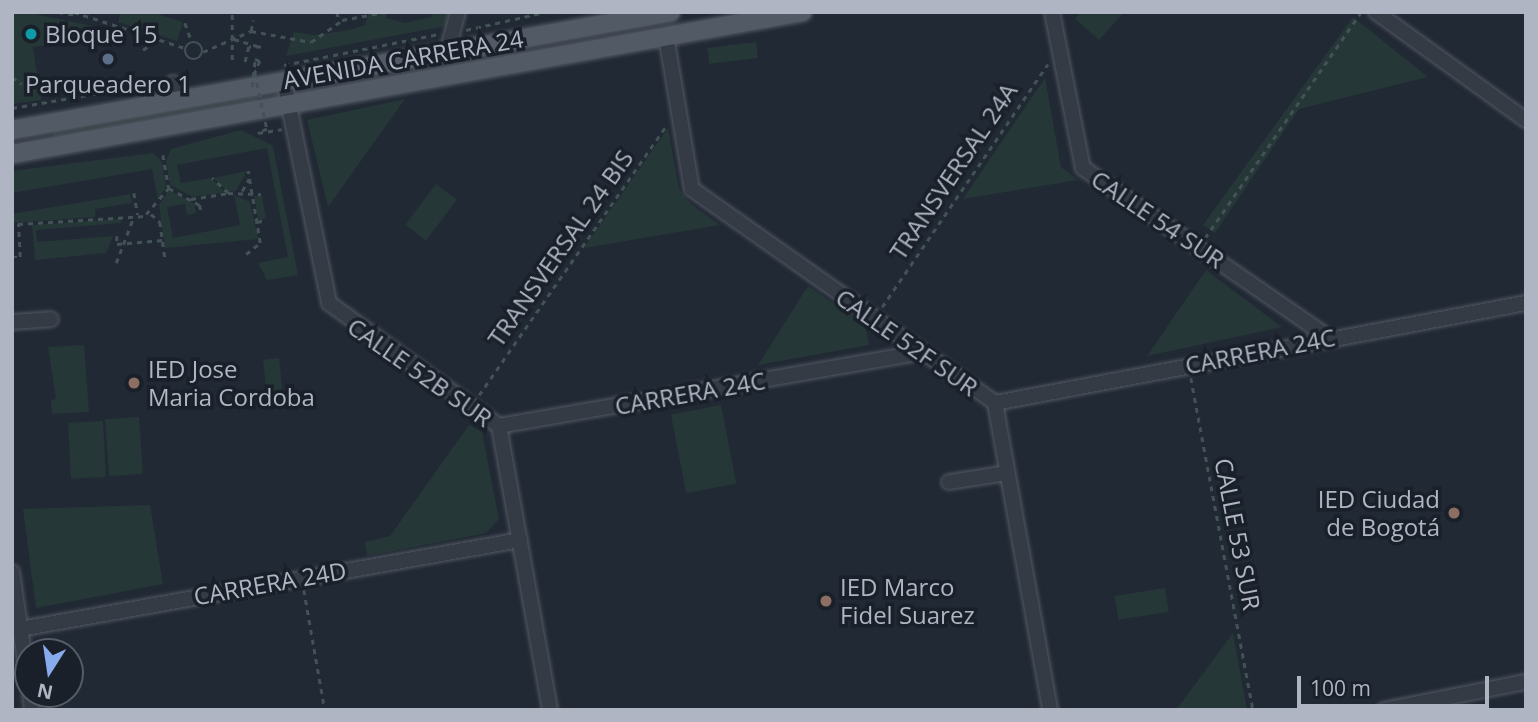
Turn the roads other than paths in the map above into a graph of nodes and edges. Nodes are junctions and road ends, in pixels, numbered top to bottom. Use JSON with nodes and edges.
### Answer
{"nodes":[{"id":1,"x":458,"y":12,"type":"edge"},
{"id":2,"x":671,"y":12,"type":"edge"},
{"id":3,"x":802,"y":12,"type":"edge"},
{"id":4,"x":1052,"y":12,"type":"edge"},
{"id":5,"x":1376,"y":12,"type":"edge"},
{"id":6,"x":666,"y":36,"type":"junction"},
{"id":7,"x":447,"y":52,"type":"junction"},
{"id":8,"x":262,"y":81,"type":"junction"},
{"id":9,"x":285,"y":105,"type":"junction"},
{"id":10,"x":1526,"y":120,"type":"edge"},
{"id":11,"x":12,"y":130,"type":"edge"},
{"id":12,"x":12,"y":154,"type":"edge"},
{"id":13,"x":1526,"y":303,"type":"edge"},
{"id":14,"x":51,"y":319,"type":"dead end"},
{"id":15,"x":12,"y":322,"type":"edge"},
{"id":16,"x":1329,"y":338,"type":"junction"},
{"id":17,"x":922,"y":352,"type":"junction"},
{"id":18,"x":995,"y":403,"type":"junction"},
{"id":19,"x":499,"y":426,"type":"junction"},
{"id":20,"x":1007,"y":472,"type":"junction"},
{"id":21,"x":949,"y":482,"type":"dead end"},
{"id":22,"x":520,"y":540,"type":"junction"},
{"id":23,"x":12,"y":572,"type":"edge"},
{"id":24,"x":20,"y":629,"type":"junction"},
{"id":25,"x":21,"y":638,"type":"edge"},
{"id":26,"x":1526,"y":682,"type":"edge"},
{"id":27,"x":1450,"y":703,"type":"edge"},
{"id":28,"x":550,"y":710,"type":"edge"},
{"id":29,"x":1051,"y":710,"type":"edge"},
{"id":30,"x":1384,"y":710,"type":"edge"}],
"edges":[{"from":1,"to":7,"type":"street"},
{"from":2,"to":7,"type":"main road","name":"AVENIDA CARRERA 24"},
{"from":3,"to":6,"type":"main road","name":"AVENIDA CARRERA 24"},
{"from":4,"to":16,"type":"street","name":"CALLE 54 SUR"},
{"from":5,"to":10,"type":"street"},
{"from":6,"to":9,"type":"main road","name":"AVENIDA CARRERA 24"},
{"from":6,"to":17,"type":"street","name":"CALLE 52F SUR"},
{"from":7,"to":8,"type":"main road","name":"AVENIDA CARRERA 24"},
{"from":8,"to":9,"type":"street","name":"CALLE 52B SUR"},
{"from":8,"to":11,"type":"main road","name":"AVENIDA CARRERA 24"},
{"from":9,"to":12,"type":"main road","name":"AVENIDA CARRERA 24"},
{"from":9,"to":19,"type":"street","name":"CALLE 52B SUR"},
{"from":13,"to":16,"type":"street","name":"CARRERA 24C"},
{"from":14,"to":15,"type":"street"},
{"from":16,"to":18,"type":"street","name":"CARRERA 24C"},
{"from":17,"to":18,"type":"street","name":"CALLE 52F SUR"},
{"from":17,"to":19,"type":"street","name":"CARRERA 24C"},
{"from":18,"to":20,"type":"street","name":"CALLE 52F SUR"},
{"from":19,"to":22,"type":"street","name":"CALLE 52B SUR"},
{"from":20,"to":21,"type":"street"},
{"from":20,"to":29,"type":"street","name":"CALLE 52F SUR"},
{"from":22,"to":24,"type":"street","name":"CARRERA 24D"},
{"from":22,"to":28,"type":"street","name":"CALLE 52B SUR"},
{"from":23,"to":24,"type":"street"},
{"from":24,"to":25,"type":"street"},
{"from":26,"to":27,"type":"street"},
{"from":27,"to":30,"type":"street"}]}
